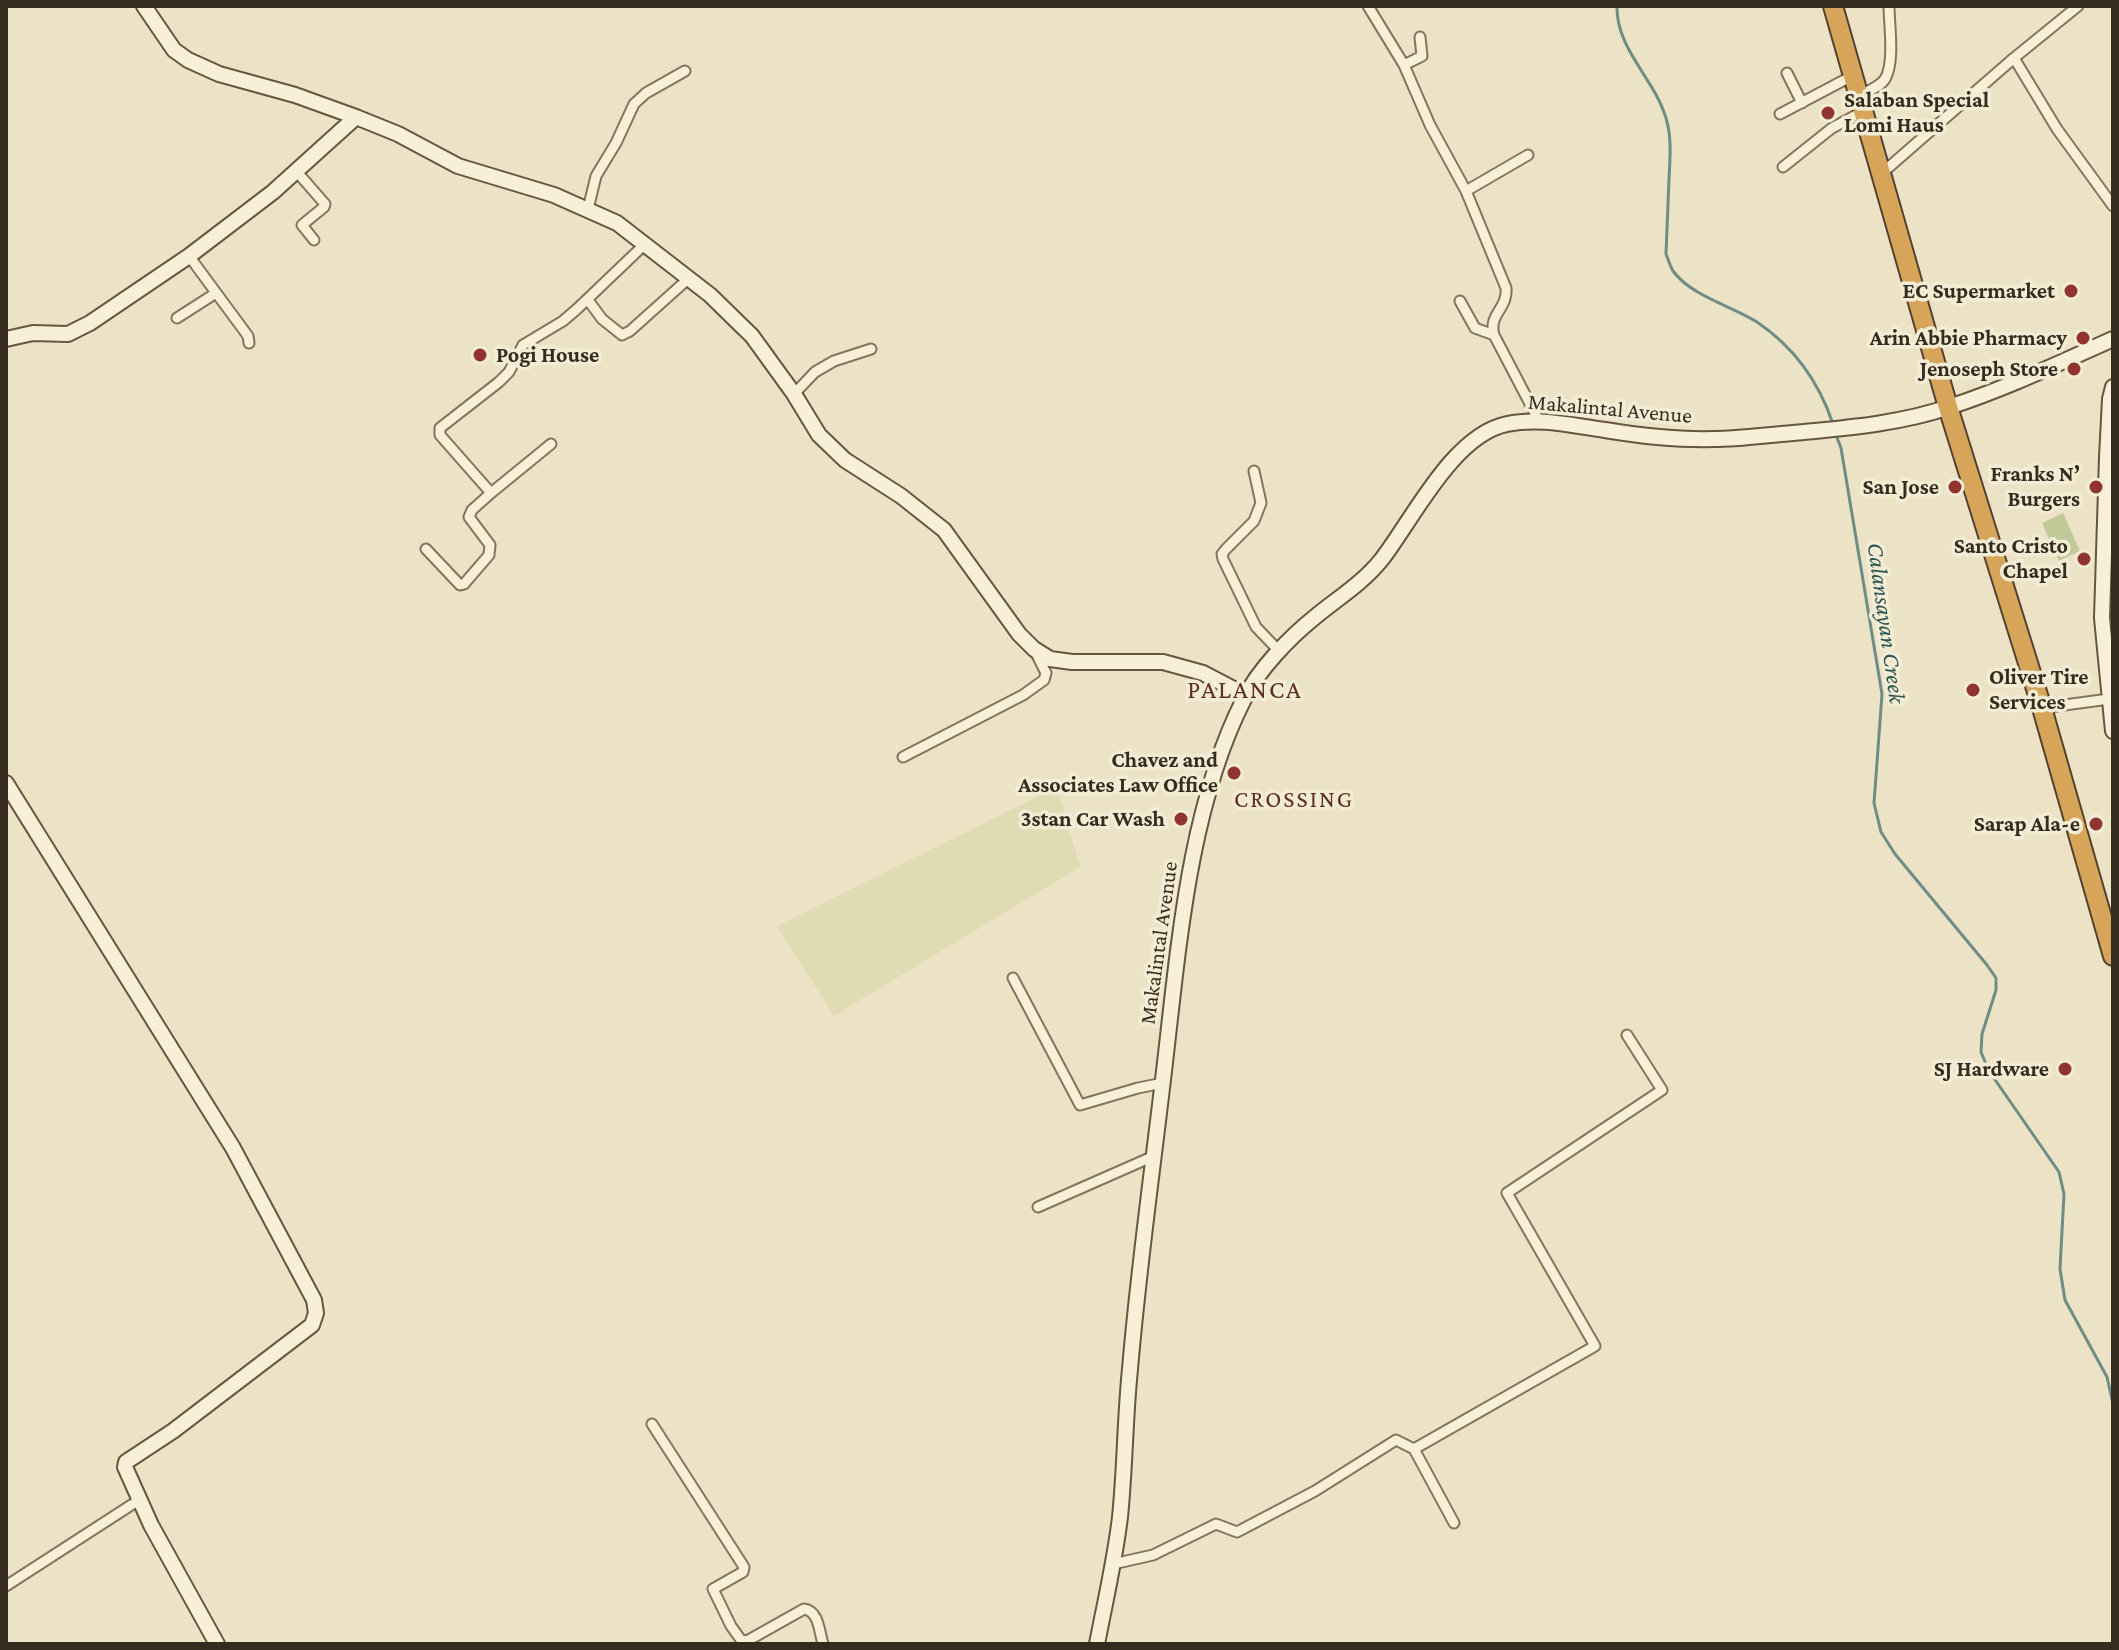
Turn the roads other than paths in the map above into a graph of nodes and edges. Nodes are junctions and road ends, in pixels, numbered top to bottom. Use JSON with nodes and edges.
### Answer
{"nodes":[{"id":1,"x":144,"y":6,"type":"edge"},
{"id":2,"x":1368,"y":6,"type":"edge"},
{"id":3,"x":1833,"y":6,"type":"edge"},
{"id":4,"x":1889,"y":6,"type":"edge"},
{"id":5,"x":2078,"y":6,"type":"edge"},
{"id":6,"x":1420,"y":37,"type":"dead end"},
{"id":7,"x":2014,"y":58,"type":"junction"},
{"id":8,"x":1404,"y":65,"type":"junction"},
{"id":9,"x":685,"y":71,"type":"dead end"},
{"id":10,"x":1787,"y":73,"type":"dead end"},
{"id":11,"x":1852,"y":76,"type":"junction"},
{"id":12,"x":1802,"y":103,"type":"junction"},
{"id":13,"x":1860,"y":104,"type":"junction"},
{"id":14,"x":1780,"y":114,"type":"dead end"},
{"id":15,"x":356,"y":117,"type":"junction"},
{"id":16,"x":1528,"y":155,"type":"dead end"},
{"id":17,"x":1783,"y":167,"type":"dead end"},
{"id":18,"x":297,"y":172,"type":"junction"},
{"id":19,"x":1881,"y":174,"type":"junction"},
{"id":20,"x":1466,"y":191,"type":"junction"},
{"id":21,"x":2113,"y":206,"type":"edge"},
{"id":22,"x":588,"y":209,"type":"junction"},
{"id":23,"x":314,"y":240,"type":"dead end"},
{"id":24,"x":645,"y":244,"type":"junction"},
{"id":25,"x":189,"y":256,"type":"junction"},
{"id":26,"x":688,"y":279,"type":"junction"},
{"id":27,"x":216,"y":293,"type":"junction"},
{"id":28,"x":588,"y":300,"type":"junction"},
{"id":29,"x":1460,"y":301,"type":"dead end"},
{"id":30,"x":177,"y":318,"type":"dead end"},
{"id":31,"x":1494,"y":335,"type":"junction"},
{"id":32,"x":6,"y":339,"type":"edge"},
{"id":33,"x":2113,"y":339,"type":"edge"},
{"id":34,"x":249,"y":343,"type":"dead end"},
{"id":35,"x":871,"y":349,"type":"dead end"},
{"id":36,"x":2113,"y":387,"type":"edge"},
{"id":37,"x":794,"y":394,"type":"junction"},
{"id":38,"x":1948,"y":407,"type":"junction"},
{"id":39,"x":1539,"y":421,"type":"junction"},
{"id":40,"x":551,"y":444,"type":"dead end"},
{"id":41,"x":1254,"y":471,"type":"dead end"},
{"id":42,"x":491,"y":493,"type":"junction"},
{"id":43,"x":2108,"y":528,"type":"edge"},
{"id":44,"x":426,"y":549,"type":"dead end"},
{"id":45,"x":1034,"y":649,"type":"junction"},
{"id":46,"x":1280,"y":652,"type":"junction"},
{"id":47,"x":1245,"y":695,"type":"junction"},
{"id":48,"x":2109,"y":699,"type":"junction"},
{"id":49,"x":2042,"y":708,"type":"junction"},
{"id":50,"x":2113,"y":731,"type":"edge"},
{"id":51,"x":903,"y":757,"type":"dead end"},
{"id":52,"x":6,"y":783,"type":"edge"},
{"id":53,"x":11,"y":804,"type":"edge"},
{"id":54,"x":2113,"y":956,"type":"edge"},
{"id":55,"x":1013,"y":978,"type":"dead end"},
{"id":56,"x":1627,"y":1035,"type":"dead end"},
{"id":57,"x":1163,"y":1083,"type":"junction"},
{"id":58,"x":1154,"y":1156,"type":"junction"},
{"id":59,"x":1038,"y":1207,"type":"dead end"},
{"id":60,"x":652,"y":1424,"type":"dead end"},
{"id":61,"x":1414,"y":1449,"type":"junction"},
{"id":62,"x":139,"y":1500,"type":"junction"},
{"id":63,"x":1454,"y":1523,"type":"dead end"},
{"id":64,"x":1113,"y":1564,"type":"junction"},
{"id":65,"x":6,"y":1586,"type":"edge"},
{"id":66,"x":217,"y":1644,"type":"edge"},
{"id":67,"x":823,"y":1644,"type":"edge"},
{"id":68,"x":1097,"y":1644,"type":"edge"}],
"edges":[{"from":1,"to":15,"type":"street"},
{"from":2,"to":8,"type":"street"},
{"from":3,"to":11,"type":"highway"},
{"from":4,"to":13,"type":"street"},
{"from":5,"to":7,"type":"street"},
{"from":6,"to":8,"type":"street"},
{"from":7,"to":19,"type":"street"},
{"from":7,"to":21,"type":"street"},
{"from":8,"to":20,"type":"street"},
{"from":9,"to":22,"type":"street"},
{"from":10,"to":12,"type":"street"},
{"from":11,"to":12,"type":"street"},
{"from":11,"to":13,"type":"highway"},
{"from":12,"to":14,"type":"street"},
{"from":13,"to":17,"type":"street"},
{"from":13,"to":19,"type":"highway"},
{"from":15,"to":18,"type":"street"},
{"from":15,"to":22,"type":"street"},
{"from":16,"to":20,"type":"street"},
{"from":18,"to":23,"type":"street"},
{"from":18,"to":25,"type":"street"},
{"from":19,"to":38,"type":"highway"},
{"from":20,"to":31,"type":"street"},
{"from":22,"to":24,"type":"street"},
{"from":24,"to":26,"type":"street"},
{"from":24,"to":28,"type":"street"},
{"from":25,"to":27,"type":"street"},
{"from":25,"to":32,"type":"street"},
{"from":26,"to":28,"type":"street"},
{"from":26,"to":37,"type":"street"},
{"from":27,"to":30,"type":"street"},
{"from":27,"to":34,"type":"street"},
{"from":28,"to":42,"type":"street"},
{"from":29,"to":31,"type":"street"},
{"from":31,"to":39,"type":"street"},
{"from":33,"to":38,"type":"street","name":"Makalintal Avenue"},
{"from":35,"to":37,"type":"street"},
{"from":36,"to":43,"type":"street"},
{"from":37,"to":45,"type":"street"},
{"from":38,"to":39,"type":"street","name":"Makalintal Avenue"},
{"from":38,"to":49,"type":"highway"},
{"from":39,"to":46,"type":"street","name":"Makalintal Avenue"},
{"from":40,"to":42,"type":"street"},
{"from":41,"to":46,"type":"street"},
{"from":42,"to":44,"type":"street"},
{"from":43,"to":48,"type":"street"},
{"from":45,"to":47,"type":"street"},
{"from":45,"to":51,"type":"street"},
{"from":46,"to":47,"type":"street","name":"Makalintal Avenue"},
{"from":47,"to":57,"type":"street","name":"Makalintal Avenue"},
{"from":48,"to":49,"type":"street"},
{"from":48,"to":50,"type":"street"},
{"from":49,"to":54,"type":"highway"},
{"from":52,"to":53,"type":"street"},
{"from":53,"to":62,"type":"street"},
{"from":55,"to":57,"type":"street"},
{"from":56,"to":61,"type":"street"},
{"from":57,"to":58,"type":"street","name":"Makalintal Avenue"},
{"from":58,"to":59,"type":"street"},
{"from":58,"to":64,"type":"street","name":"Makalintal Avenue"},
{"from":60,"to":67,"type":"street"},
{"from":61,"to":63,"type":"street"},
{"from":61,"to":64,"type":"street"},
{"from":62,"to":65,"type":"street"},
{"from":62,"to":66,"type":"street"},
{"from":64,"to":68,"type":"street","name":"Makalintal Avenue"}]}
